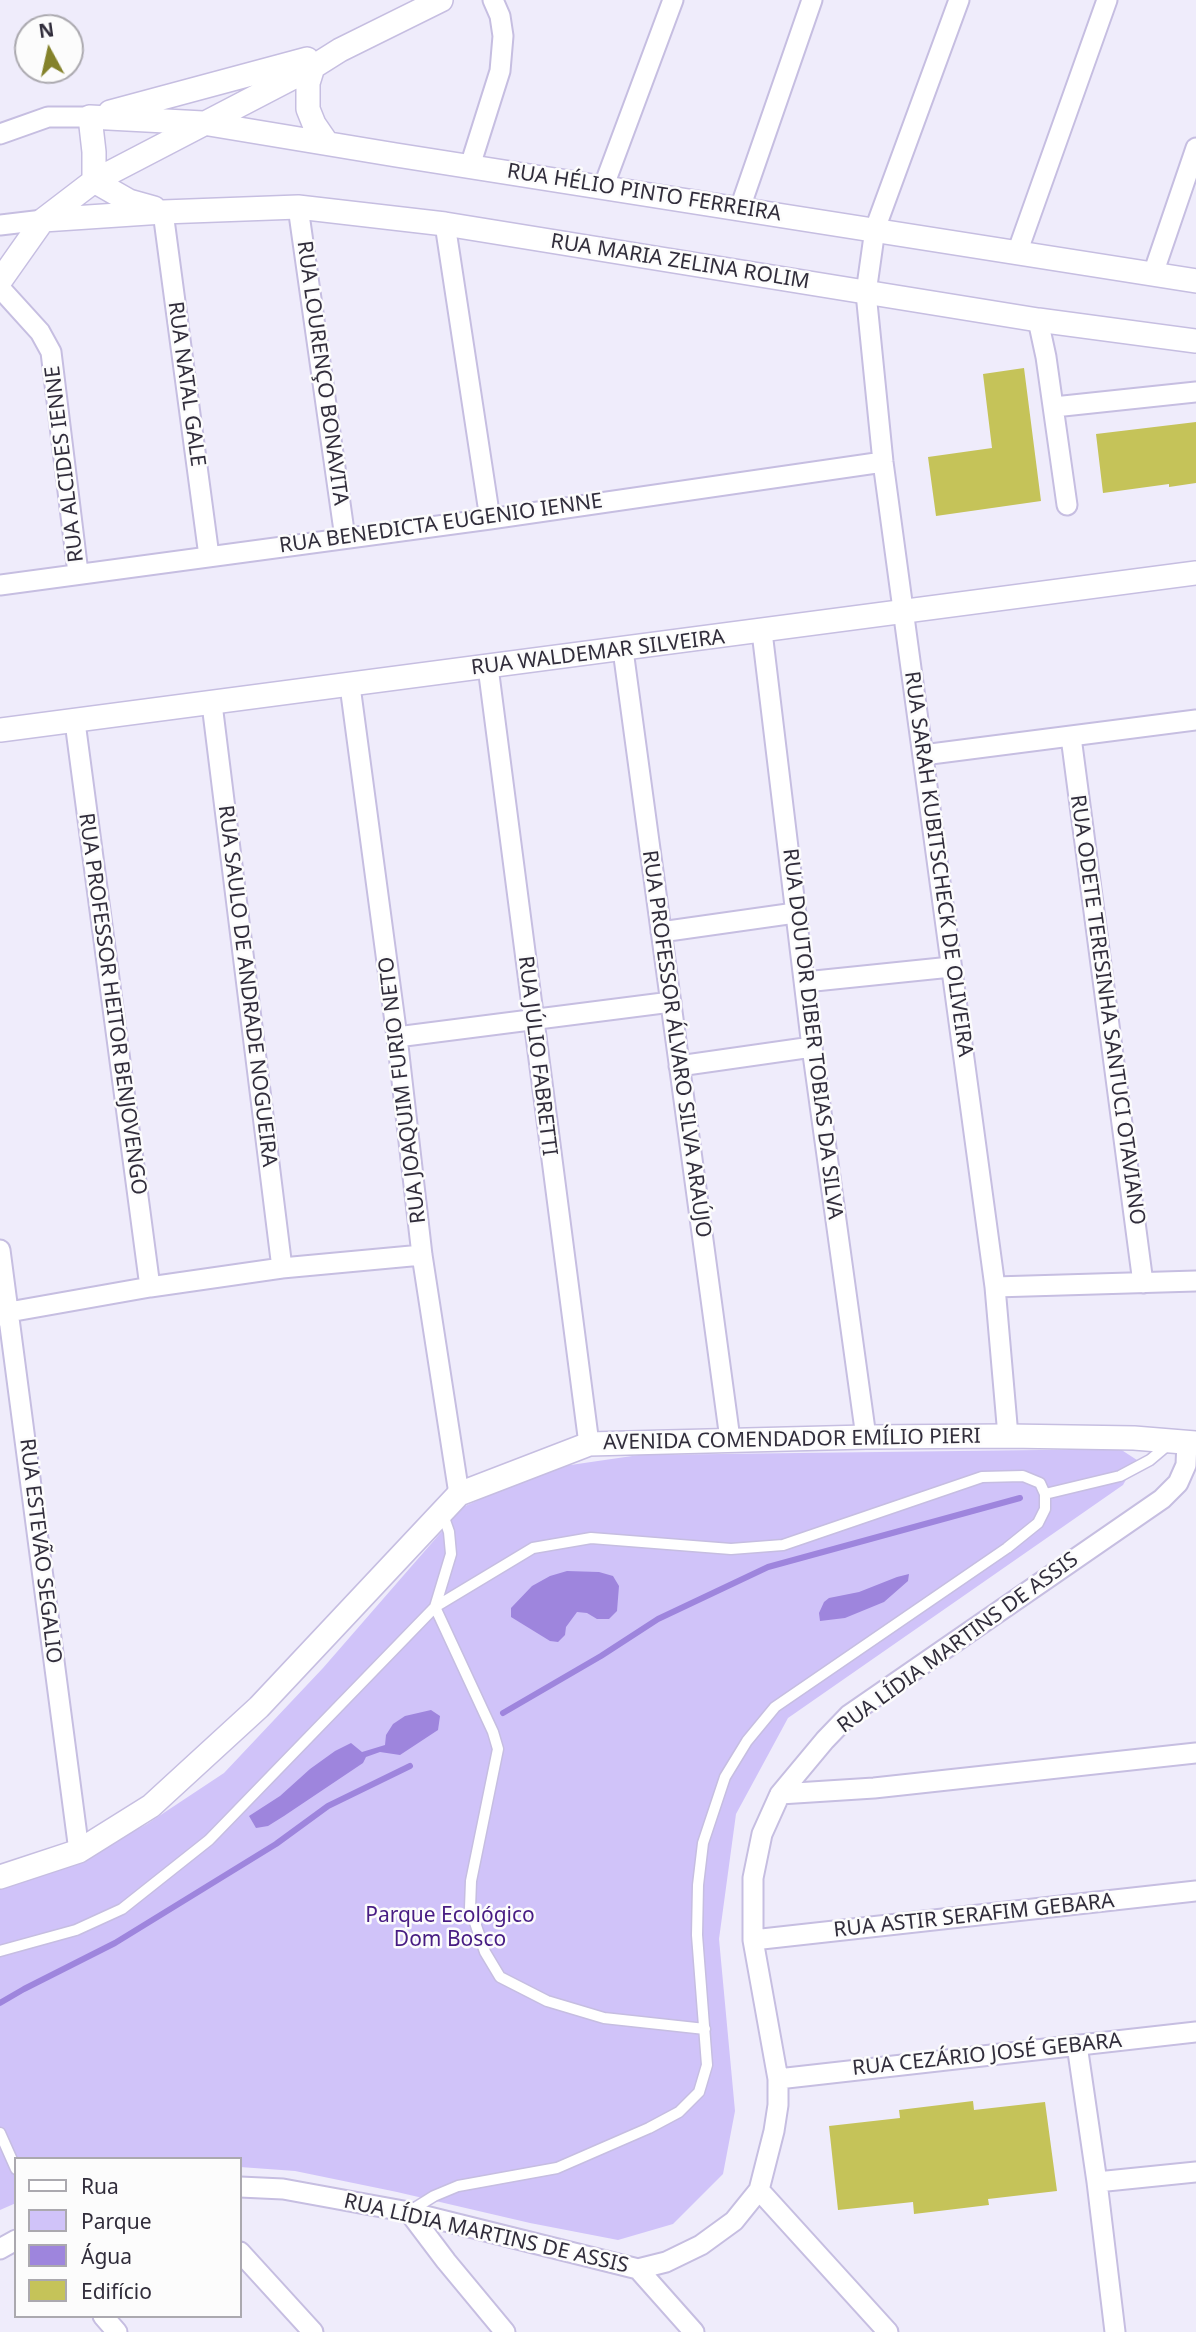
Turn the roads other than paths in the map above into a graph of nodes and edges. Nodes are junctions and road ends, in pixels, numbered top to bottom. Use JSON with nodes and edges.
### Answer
{"nodes":[{"id":1,"x":442,"y":0,"type":"edge"},
{"id":2,"x":493,"y":0,"type":"edge"},
{"id":3,"x":673,"y":0,"type":"edge"},
{"id":4,"x":811,"y":0,"type":"edge"},
{"id":5,"x":959,"y":0,"type":"edge"},
{"id":6,"x":1107,"y":0,"type":"edge"},
{"id":7,"x":340,"y":50,"type":"junction"},
{"id":8,"x":313,"y":66,"type":"junction"},
{"id":9,"x":90,"y":117,"type":"junction"},
{"id":10,"x":203,"y":123,"type":"junction"},
{"id":11,"x":0,"y":134,"type":"edge"},
{"id":12,"x":327,"y":143,"type":"junction"},
{"id":13,"x":1196,"y":148,"type":"edge"},
{"id":14,"x":470,"y":166,"type":"junction"},
{"id":15,"x":94,"y":181,"type":"junction"},
{"id":16,"x":603,"y":188,"type":"junction"},
{"id":17,"x":298,"y":207,"type":"junction"},
{"id":18,"x":740,"y":208,"type":"junction"},
{"id":19,"x":163,"y":212,"type":"junction"},
{"id":20,"x":43,"y":220,"type":"junction"},
{"id":21,"x":444,"y":224,"type":"junction"},
{"id":22,"x":0,"y":225,"type":"edge"},
{"id":23,"x":875,"y":229,"type":"junction"},
{"id":24,"x":1017,"y":253,"type":"junction"},
{"id":25,"x":1153,"y":274,"type":"junction"},
{"id":26,"x":0,"y":281,"type":"edge"},
{"id":27,"x":1196,"y":281,"type":"edge"},
{"id":28,"x":0,"y":288,"type":"edge"},
{"id":29,"x":866,"y":293,"type":"junction"},
{"id":30,"x":1038,"y":320,"type":"junction"},
{"id":31,"x":1196,"y":341,"type":"edge"},
{"id":32,"x":1196,"y":392,"type":"edge"},
{"id":33,"x":1054,"y":407,"type":"junction"},
{"id":34,"x":883,"y":462,"type":"junction"},
{"id":35,"x":1067,"y":505,"type":"dead end"},
{"id":36,"x":490,"y":519,"type":"junction"},
{"id":37,"x":345,"y":538,"type":"junction"},
{"id":38,"x":209,"y":556,"type":"junction"},
{"id":39,"x":78,"y":573,"type":"junction"},
{"id":40,"x":1196,"y":573,"type":"edge"},
{"id":41,"x":0,"y":585,"type":"edge"},
{"id":42,"x":904,"y":612,"type":"junction"},
{"id":43,"x":762,"y":632,"type":"junction"},
{"id":44,"x":623,"y":650,"type":"junction"},
{"id":45,"x":488,"y":667,"type":"junction"},
{"id":46,"x":350,"y":686,"type":"junction"},
{"id":47,"x":212,"y":704,"type":"junction"},
{"id":48,"x":1196,"y":720,"type":"edge"},
{"id":49,"x":75,"y":722,"type":"junction"},
{"id":50,"x":0,"y":730,"type":"edge"},
{"id":51,"x":1071,"y":737,"type":"junction"},
{"id":52,"x":923,"y":755,"type":"junction"},
{"id":53,"x":795,"y":913,"type":"junction"},
{"id":54,"x":661,"y":932,"type":"junction"},
{"id":55,"x":951,"y":967,"type":"junction"},
{"id":56,"x":805,"y":982,"type":"junction"},
{"id":57,"x":671,"y":1002,"type":"junction"},
{"id":58,"x":532,"y":1019,"type":"junction"},
{"id":59,"x":397,"y":1037,"type":"junction"},
{"id":60,"x":812,"y":1047,"type":"junction"},
{"id":61,"x":679,"y":1066,"type":"junction"},
{"id":62,"x":0,"y":1250,"type":"edge"},
{"id":63,"x":422,"y":1255,"type":"junction"},
{"id":64,"x":282,"y":1268,"type":"junction"},
{"id":65,"x":1196,"y":1281,"type":"edge"},
{"id":66,"x":1143,"y":1283,"type":"junction"},
{"id":67,"x":150,"y":1287,"type":"junction"},
{"id":68,"x":995,"y":1287,"type":"junction"},
{"id":69,"x":5,"y":1314,"type":"edge"},
{"id":70,"x":1007,"y":1436,"type":"junction"},
{"id":71,"x":866,"y":1437,"type":"junction"},
{"id":72,"x":730,"y":1439,"type":"junction"},
{"id":73,"x":1185,"y":1442,"type":"edge"},
{"id":74,"x":589,"y":1444,"type":"junction"},
{"id":75,"x":459,"y":1494,"type":"junction"},
{"id":76,"x":1045,"y":1494,"type":"junction"},
{"id":77,"x":442,"y":1512,"type":"junction"},
{"id":78,"x":435,"y":1607,"type":"junction"},
{"id":79,"x":1196,"y":1753,"type":"edge"},
{"id":80,"x":780,"y":1794,"type":"junction"},
{"id":81,"x":79,"y":1851,"type":"junction"},
{"id":82,"x":0,"y":1877,"type":"edge"},
{"id":83,"x":1196,"y":1891,"type":"edge"},
{"id":84,"x":753,"y":1940,"type":"junction"},
{"id":85,"x":0,"y":1951,"type":"edge"},
{"id":86,"x":705,"y":2029,"type":"junction"},
{"id":87,"x":1196,"y":2032,"type":"edge"},
{"id":88,"x":1077,"y":2045,"type":"junction"},
{"id":89,"x":778,"y":2079,"type":"junction"},
{"id":90,"x":0,"y":2133,"type":"edge"},
{"id":91,"x":14,"y":2164,"type":"edge"},
{"id":92,"x":1196,"y":2172,"type":"edge"},
{"id":93,"x":1097,"y":2182,"type":"junction"},
{"id":94,"x":242,"y":2187,"type":"edge"},
{"id":95,"x":759,"y":2190,"type":"junction"},
{"id":96,"x":410,"y":2212,"type":"junction"},
{"id":97,"x":242,"y":2254,"type":"edge"},
{"id":98,"x":638,"y":2269,"type":"junction"},
{"id":99,"x":105,"y":2318,"type":"edge"},
{"id":100,"x":117,"y":2332,"type":"edge"},
{"id":101,"x":313,"y":2332,"type":"edge"},
{"id":102,"x":505,"y":2332,"type":"edge"},
{"id":103,"x":695,"y":2332,"type":"edge"},
{"id":104,"x":888,"y":2332,"type":"edge"},
{"id":105,"x":1115,"y":2332,"type":"edge"}],
"edges":[{"from":1,"to":7,"type":"street"},
{"from":2,"to":14,"type":"street"},
{"from":3,"to":16,"type":"street"},
{"from":4,"to":18,"type":"street"},
{"from":5,"to":23,"type":"street","name":"RUA SARAH KUBITSCHECK DE OLIVEIRA"},
{"from":6,"to":24,"type":"street"},
{"from":7,"to":8,"type":"street"},
{"from":7,"to":9,"type":"street"},
{"from":8,"to":10,"type":"street"},
{"from":8,"to":12,"type":"street"},
{"from":9,"to":10,"type":"street","name":"RUA HÉLIO PINTO FERREIRA"},
{"from":9,"to":11,"type":"street"},
{"from":9,"to":15,"type":"street"},
{"from":10,"to":12,"type":"street","name":"RUA HÉLIO PINTO FERREIRA"},
{"from":10,"to":15,"type":"street"},
{"from":12,"to":14,"type":"street","name":"RUA HÉLIO PINTO FERREIRA"},
{"from":13,"to":25,"type":"street"},
{"from":14,"to":16,"type":"street","name":"RUA HÉLIO PINTO FERREIRA"},
{"from":15,"to":19,"type":"street","name":"RUA MARIA ZELINA ROLIM"},
{"from":15,"to":20,"type":"street"},
{"from":16,"to":18,"type":"street","name":"RUA HÉLIO PINTO FERREIRA"},
{"from":17,"to":19,"type":"street","name":"RUA MARIA ZELINA ROLIM"},
{"from":17,"to":21,"type":"street","name":"RUA MARIA ZELINA ROLIM"},
{"from":17,"to":37,"type":"street","name":"RUA LOURENÇO BONAVITA"},
{"from":18,"to":23,"type":"street","name":"RUA HÉLIO PINTO FERREIRA"},
{"from":19,"to":20,"type":"street","name":"RUA MARIA ZELINA ROLIM"},
{"from":19,"to":38,"type":"street","name":"RUA NATAL GALE"},
{"from":20,"to":22,"type":"street"},
{"from":20,"to":26,"type":"street"},
{"from":21,"to":29,"type":"street","name":"RUA MARIA ZELINA ROLIM"},
{"from":21,"to":36,"type":"street"},
{"from":23,"to":24,"type":"street","name":"RUA HÉLIO PINTO FERREIRA"},
{"from":23,"to":29,"type":"street","name":"RUA SARAH KUBITSCHECK DE OLIVEIRA"},
{"from":24,"to":25,"type":"street","name":"RUA HÉLIO PINTO FERREIRA"},
{"from":25,"to":27,"type":"street","name":"RUA HÉLIO PINTO FERREIRA"},
{"from":28,"to":39,"type":"street","name":"RUA ALCIDES IENNE"},
{"from":29,"to":30,"type":"street","name":"RUA MARIA ZELINA ROLIM"},
{"from":29,"to":34,"type":"street","name":"RUA SARAH KUBITSCHECK DE OLIVEIRA"},
{"from":30,"to":31,"type":"street","name":"RUA MARIA ZELINA ROLIM"},
{"from":30,"to":33,"type":"street"},
{"from":32,"to":33,"type":"street"},
{"from":33,"to":35,"type":"street"},
{"from":34,"to":36,"type":"street","name":"RUA BENEDICTA EUGENIO IENNE"},
{"from":34,"to":42,"type":"street","name":"RUA SARAH KUBITSCHECK DE OLIVEIRA"},
{"from":36,"to":37,"type":"street","name":"RUA BENEDICTA EUGENIO IENNE"},
{"from":37,"to":38,"type":"street","name":"RUA BENEDICTA EUGENIO IENNE"},
{"from":38,"to":39,"type":"street","name":"RUA BENEDICTA EUGENIO IENNE"},
{"from":39,"to":41,"type":"street","name":"RUA BENEDICTA EUGENIO IENNE"},
{"from":40,"to":42,"type":"street","name":"RUA WALDEMAR SILVEIRA"},
{"from":42,"to":43,"type":"street","name":"RUA WALDEMAR SILVEIRA"},
{"from":42,"to":52,"type":"street","name":"RUA SARAH KUBITSCHECK DE OLIVEIRA"},
{"from":43,"to":44,"type":"street","name":"RUA WALDEMAR SILVEIRA"},
{"from":43,"to":53,"type":"street","name":"RUA DOUTOR DIBER TOBIAS DA SILVA"},
{"from":44,"to":45,"type":"street","name":"RUA WALDEMAR SILVEIRA"},
{"from":44,"to":54,"type":"street","name":"RUA PROFESSOR ÁLVARO SILVA ARAÚJO"},
{"from":45,"to":46,"type":"street","name":"RUA WALDEMAR SILVEIRA"},
{"from":45,"to":58,"type":"street","name":"RUA JÚLIO FABRETTI"},
{"from":46,"to":47,"type":"street","name":"RUA WALDEMAR SILVEIRA"},
{"from":46,"to":59,"type":"street","name":"RUA JOAQUIM FURIO NETO"},
{"from":47,"to":49,"type":"street","name":"RUA WALDEMAR SILVEIRA"},
{"from":47,"to":64,"type":"street","name":"RUA SAULO DE ANDRADE NOGUEIRA"},
{"from":48,"to":51,"type":"street"},
{"from":49,"to":50,"type":"street","name":"RUA WALDEMAR SILVEIRA"},
{"from":49,"to":67,"type":"street","name":"RUA PROFESSOR HEITOR BENJOVENGO"},
{"from":51,"to":52,"type":"street"},
{"from":51,"to":66,"type":"street","name":"RUA ODETE TERESINHA SANTUCI OTAVIANO"},
{"from":52,"to":55,"type":"street","name":"RUA SARAH KUBITSCHECK DE OLIVEIRA"},
{"from":53,"to":54,"type":"street"},
{"from":53,"to":56,"type":"street","name":"RUA DOUTOR DIBER TOBIAS DA SILVA"},
{"from":54,"to":57,"type":"street","name":"RUA PROFESSOR ÁLVARO SILVA ARAÚJO"},
{"from":55,"to":56,"type":"street"},
{"from":55,"to":68,"type":"street","name":"RUA SARAH KUBITSCHECK DE OLIVEIRA"},
{"from":56,"to":60,"type":"street","name":"RUA DOUTOR DIBER TOBIAS DA SILVA"},
{"from":57,"to":58,"type":"street"},
{"from":57,"to":61,"type":"street","name":"RUA PROFESSOR ÁLVARO SILVA ARAÚJO"},
{"from":58,"to":59,"type":"street"},
{"from":58,"to":74,"type":"street","name":"RUA JÚLIO FABRETTI"},
{"from":59,"to":63,"type":"street","name":"RUA JOAQUIM FURIO NETO"},
{"from":60,"to":61,"type":"street"},
{"from":60,"to":71,"type":"street","name":"RUA DOUTOR DIBER TOBIAS DA SILVA"},
{"from":61,"to":72,"type":"street","name":"RUA PROFESSOR ÁLVARO SILVA ARAÚJO"},
{"from":62,"to":69,"type":"street","name":"RUA ESTEVÃO SEGALIO"},
{"from":63,"to":64,"type":"street"},
{"from":63,"to":75,"type":"street","name":"RUA JOAQUIM FURIO NETO"},
{"from":64,"to":67,"type":"street"},
{"from":65,"to":66,"type":"street"},
{"from":66,"to":68,"type":"street"},
{"from":67,"to":69,"type":"street"},
{"from":68,"to":70,"type":"street","name":"RUA SARAH KUBITSCHECK DE OLIVEIRA"},
{"from":69,"to":81,"type":"street","name":"RUA ESTEVÃO SEGALIO"},
{"from":70,"to":71,"type":"street","name":"AVENIDA COMENDADOR EMÍLIO PIERI"},
{"from":70,"to":73,"type":"street","name":"AVENIDA COMENDADOR EMÍLIO PIERI"},
{"from":71,"to":72,"type":"street","name":"AVENIDA COMENDADOR EMÍLIO PIERI"},
{"from":72,"to":74,"type":"street","name":"AVENIDA COMENDADOR EMÍLIO PIERI"},
{"from":73,"to":76,"type":"lane"},
{"from":73,"to":80,"type":"street","name":"RUA LÍDIA MARTINS DE ASSIS"},
{"from":74,"to":75,"type":"street","name":"AVENIDA COMENDADOR EMÍLIO PIERI"},
{"from":75,"to":77,"type":"street","name":"AVENIDA COMENDADOR EMÍLIO PIERI"},
{"from":76,"to":78,"type":"lane"},
{"from":76,"to":86,"type":"lane"},
{"from":77,"to":78,"type":"lane"},
{"from":77,"to":81,"type":"street","name":"AVENIDA COMENDADOR EMÍLIO PIERI"},
{"from":78,"to":85,"type":"lane"},
{"from":78,"to":86,"type":"lane"},
{"from":79,"to":80,"type":"street"},
{"from":80,"to":84,"type":"street","name":"RUA LÍDIA MARTINS DE ASSIS"},
{"from":81,"to":82,"type":"street","name":"AVENIDA COMENDADOR EMÍLIO PIERI"},
{"from":83,"to":84,"type":"street","name":"RUA ASTIR SERAFIM GEBARA"},
{"from":84,"to":89,"type":"street","name":"RUA LÍDIA MARTINS DE ASSIS"},
{"from":86,"to":96,"type":"lane"},
{"from":87,"to":88,"type":"street","name":"RUA CEZÁRIO JOSÉ GEBARA"},
{"from":88,"to":89,"type":"street","name":"RUA CEZÁRIO JOSÉ GEBARA"},
{"from":88,"to":93,"type":"street"},
{"from":89,"to":95,"type":"street","name":"RUA LÍDIA MARTINS DE ASSIS"},
{"from":90,"to":91,"type":"lane"},
{"from":92,"to":93,"type":"street"},
{"from":93,"to":105,"type":"street"},
{"from":94,"to":96,"type":"street","name":"RUA LÍDIA MARTINS DE ASSIS"},
{"from":95,"to":98,"type":"street","name":"RUA LÍDIA MARTINS DE ASSIS"},
{"from":95,"to":104,"type":"street"},
{"from":96,"to":98,"type":"street","name":"RUA LÍDIA MARTINS DE ASSIS"},
{"from":96,"to":102,"type":"street"},
{"from":97,"to":101,"type":"street"},
{"from":98,"to":103,"type":"street"},
{"from":99,"to":100,"type":"street"}]}
